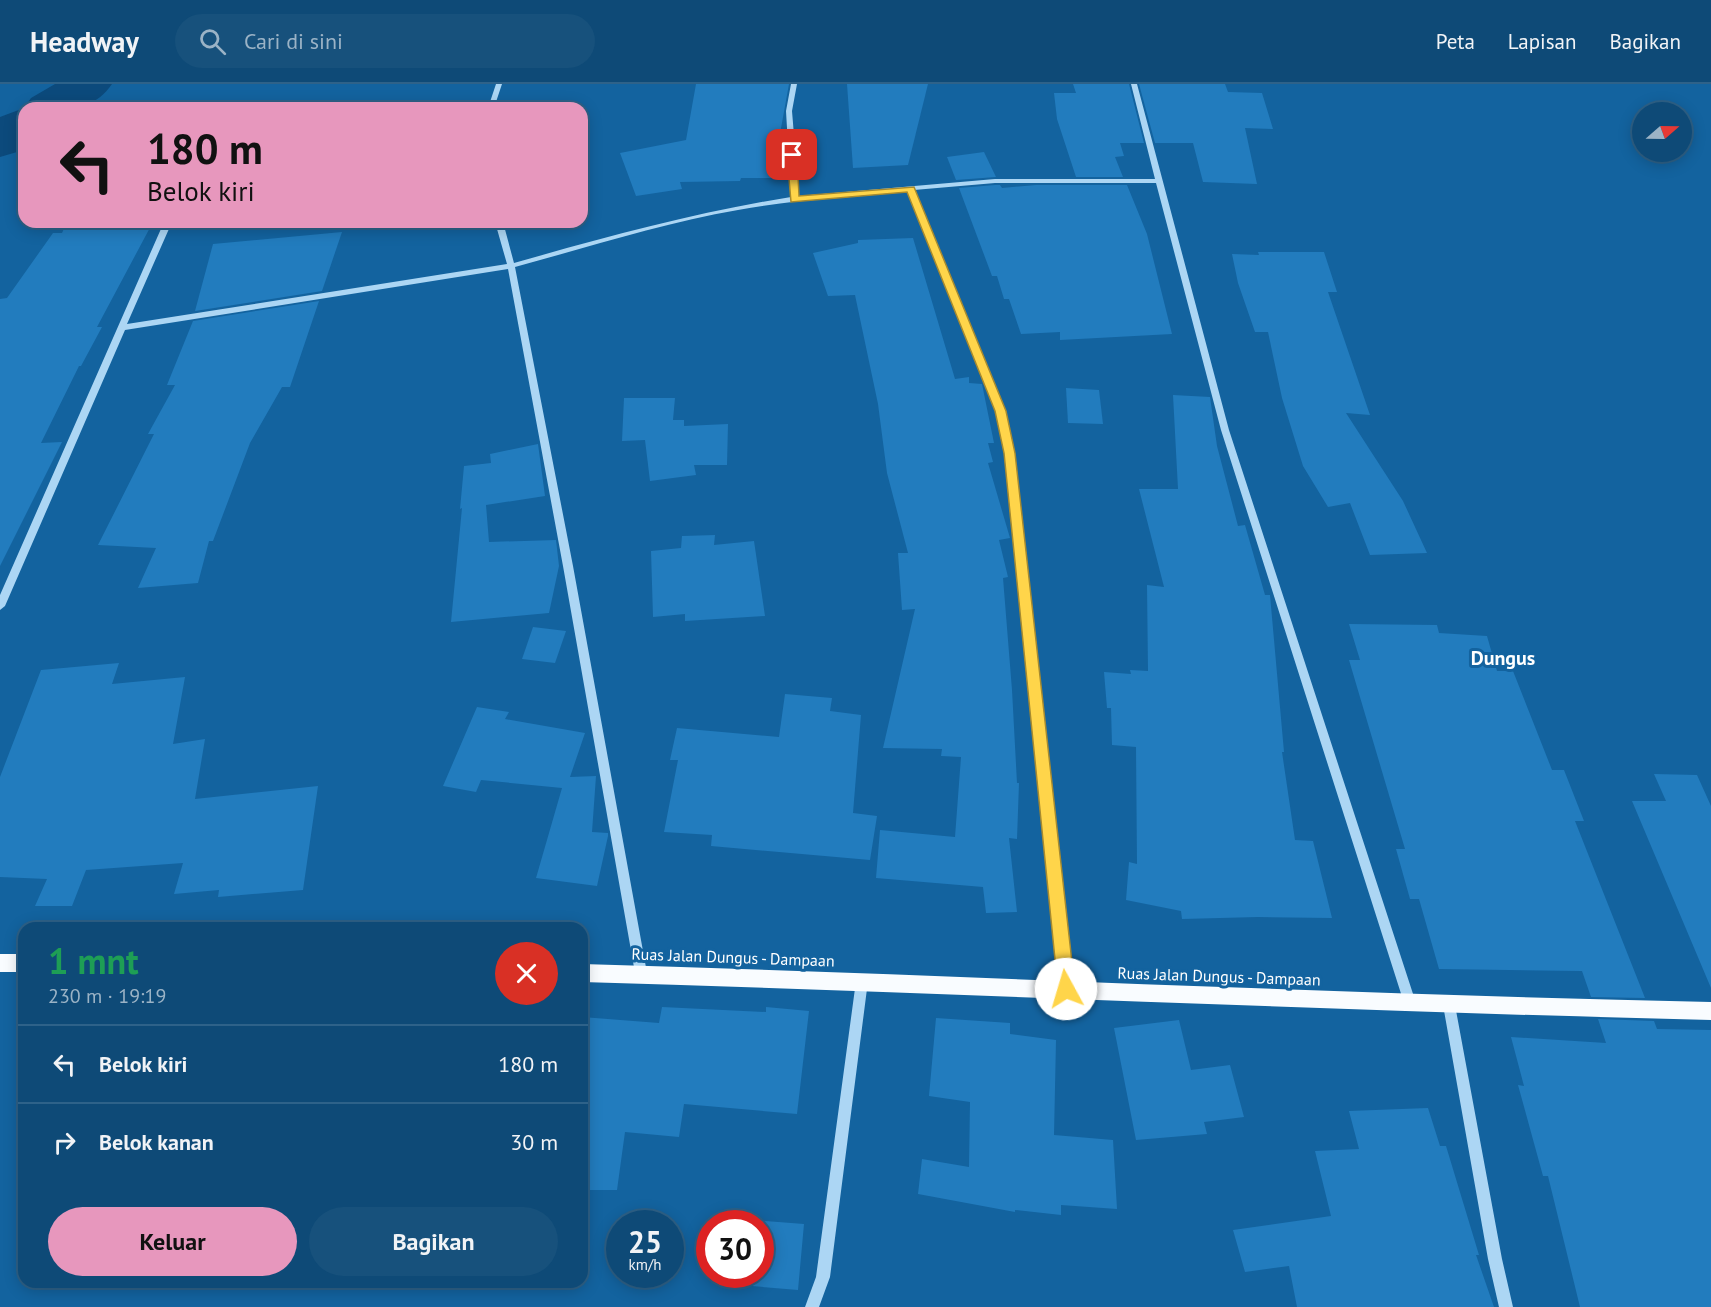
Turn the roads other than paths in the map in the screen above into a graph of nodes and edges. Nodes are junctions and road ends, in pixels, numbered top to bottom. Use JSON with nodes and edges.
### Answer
{"nodes":[{"id":1,"x":499,"y":84,"type":"edge"},
{"id":2,"x":794,"y":84,"type":"edge"},
{"id":3,"x":1134,"y":84,"type":"edge"},
{"id":4,"x":492,"y":102,"type":"edge"},
{"id":5,"x":1158,"y":181,"type":"junction"},
{"id":6,"x":910,"y":189,"type":"junction"},
{"id":7,"x":795,"y":200,"type":"junction"},
{"id":8,"x":165,"y":228,"type":"edge"},
{"id":9,"x":501,"y":228,"type":"edge"},
{"id":10,"x":511,"y":266,"type":"junction"},
{"id":11,"x":122,"y":328,"type":"junction"},
{"id":12,"x":0,"y":606,"type":"edge"},
{"id":13,"x":0,"y":963,"type":"edge"},
{"id":14,"x":18,"y":963,"type":"edge"},
{"id":15,"x":588,"y":973,"type":"edge"},
{"id":16,"x":641,"y":973,"type":"junction"},
{"id":17,"x":862,"y":981,"type":"junction"},
{"id":18,"x":1066,"y":989,"type":"junction"},
{"id":19,"x":1410,"y":1003,"type":"junction"},
{"id":20,"x":1449,"y":1005,"type":"junction"},
{"id":21,"x":1711,"y":1011,"type":"edge"},
{"id":22,"x":813,"y":1307,"type":"edge"},
{"id":23,"x":1506,"y":1307,"type":"edge"}],
"edges":[{"from":1,"to":4,"type":"street"},
{"from":2,"to":7,"type":"street"},
{"from":3,"to":5,"type":"street"},
{"from":5,"to":6,"type":"street"},
{"from":5,"to":19,"type":"street"},
{"from":6,"to":7,"type":"street"},
{"from":6,"to":18,"type":"street"},
{"from":7,"to":10,"type":"street"},
{"from":8,"to":11,"type":"street"},
{"from":9,"to":10,"type":"street"},
{"from":10,"to":11,"type":"street"},
{"from":10,"to":16,"type":"street"},
{"from":11,"to":12,"type":"street"},
{"from":13,"to":14,"type":"main road"},
{"from":15,"to":16,"type":"main road","name":"Ruas Jalan Dungus - Dampaan"},
{"from":16,"to":17,"type":"main road","name":"Ruas Jalan Dungus - Dampaan"},
{"from":17,"to":18,"type":"main road","name":"Ruas Jalan Dungus - Dampaan"},
{"from":17,"to":22,"type":"street"},
{"from":18,"to":19,"type":"main road","name":"Ruas Jalan Dungus - Dampaan"},
{"from":19,"to":20,"type":"main road","name":"Ruas Jalan Dungus - Dampaan"},
{"from":20,"to":21,"type":"main road","name":"Ruas Jalan Dungus - Dampaan"},
{"from":20,"to":23,"type":"street"}]}
